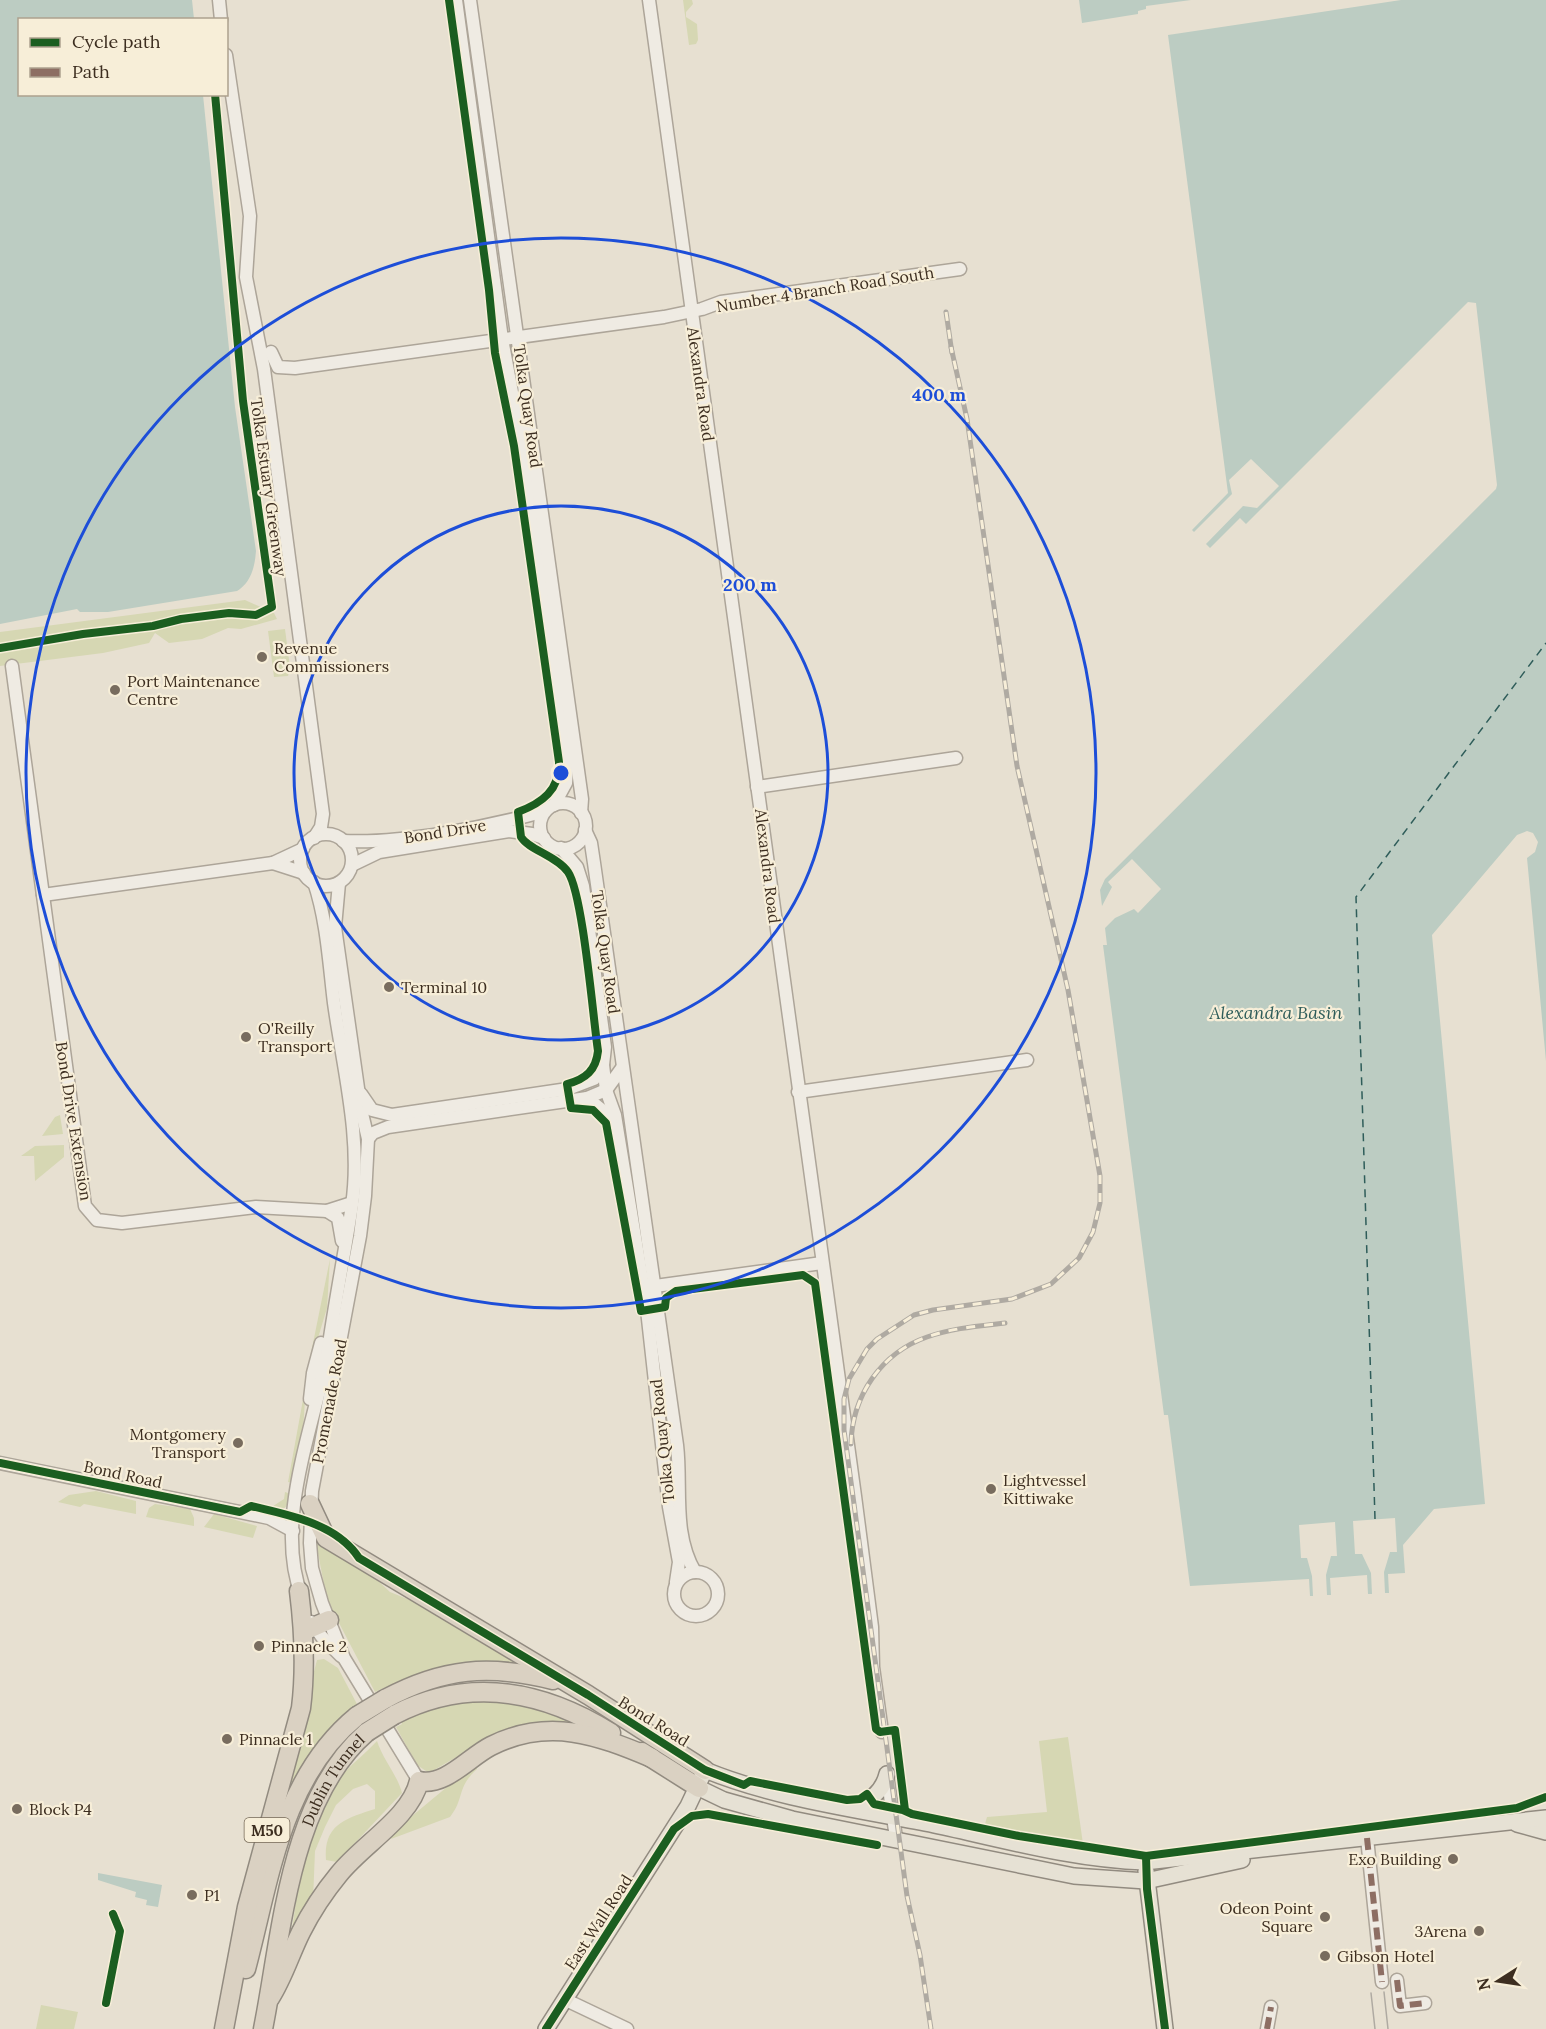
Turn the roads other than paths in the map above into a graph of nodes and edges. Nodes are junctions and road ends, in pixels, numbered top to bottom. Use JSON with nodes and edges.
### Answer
{"nodes":[{"id":1,"x":219,"y":0,"type":"edge"},
{"id":2,"x":456,"y":0,"type":"edge"},
{"id":3,"x":470,"y":0,"type":"edge"},
{"id":4,"x":649,"y":0,"type":"edge"},
{"id":5,"x":221,"y":18,"type":"edge"},
{"id":6,"x":228,"y":68,"type":"edge"},
{"id":7,"x":960,"y":269,"type":"dead end"},
{"id":8,"x":691,"y":311,"type":"junction"},
{"id":9,"x":517,"y":336,"type":"junction"},
{"id":10,"x":502,"y":339,"type":"junction"},
{"id":11,"x":271,"y":352,"type":"dead end"},
{"id":12,"x":12,"y":666,"type":"dead end"},
{"id":13,"x":956,"y":758,"type":"dead end"},
{"id":14,"x":758,"y":787,"type":"junction"},
{"id":15,"x":550,"y":808,"type":"junction"},
{"id":16,"x":582,"y":813,"type":"junction"},
{"id":17,"x":585,"y":830,"type":"junction"},
{"id":18,"x":314,"y":837,"type":"junction"},
{"id":19,"x":544,"y":838,"type":"junction"},
{"id":20,"x":343,"y":841,"type":"junction"},
{"id":21,"x":561,"y":848,"type":"junction"},
{"id":22,"x":303,"y":849,"type":"junction"},
{"id":23,"x":273,"y":863,"type":"junction"},
{"id":24,"x":352,"y":865,"type":"junction"},
{"id":25,"x":309,"y":878,"type":"junction"},
{"id":26,"x":339,"y":883,"type":"junction"},
{"id":27,"x":42,"y":896,"type":"junction"},
{"id":28,"x":1028,"y":1060,"type":"dead end"},
{"id":29,"x":603,"y":1065,"type":"junction"},
{"id":30,"x":622,"y":1068,"type":"junction"},
{"id":31,"x":357,"y":1087,"type":"junction"},
{"id":32,"x":606,"y":1090,"type":"junction"},
{"id":33,"x":798,"y":1092,"type":"junction"},
{"id":34,"x":586,"y":1098,"type":"junction"},
{"id":35,"x":617,"y":1134,"type":"junction"},
{"id":36,"x":368,"y":1138,"type":"junction"},
{"id":37,"x":634,"y":1155,"type":"junction"},
{"id":38,"x":621,"y":1157,"type":"junction"},
{"id":39,"x":352,"y":1203,"type":"junction"},
{"id":40,"x":327,"y":1210,"type":"junction"},
{"id":41,"x":344,"y":1248,"type":"junction"},
{"id":42,"x":822,"y":1263,"type":"junction"},
{"id":43,"x":649,"y":1287,"type":"junction"},
{"id":44,"x":0,"y":1463,"type":"edge"},
{"id":45,"x":302,"y":1506,"type":"junction"},
{"id":46,"x":269,"y":1518,"type":"junction"},
{"id":47,"x":293,"y":1531,"type":"junction"},
{"id":48,"x":695,"y":1572,"type":"junction"},
{"id":49,"x":676,"y":1582,"type":"junction"},
{"id":50,"x":299,"y":1591,"type":"joint"},
{"id":51,"x":316,"y":1626,"type":"junction"},
{"id":52,"x":588,"y":1695,"type":"junction"},
{"id":53,"x":390,"y":1707,"type":"junction"},
{"id":54,"x":882,"y":1732,"type":"dead end"},
{"id":55,"x":652,"y":1758,"type":"junction"},
{"id":56,"x":887,"y":1774,"type":"joint"},
{"id":57,"x":702,"y":1779,"type":"junction"},
{"id":58,"x":419,"y":1781,"type":"junction"},
{"id":59,"x":847,"y":1807,"type":"junction"},
{"id":60,"x":893,"y":1817,"type":"junction"},
{"id":61,"x":1546,"y":1818,"type":"edge"},
{"id":62,"x":1497,"y":1822,"type":"junction"},
{"id":63,"x":1546,"y":1832,"type":"edge"},
{"id":64,"x":896,"y":1838,"type":"junction"},
{"id":65,"x":1367,"y":1838,"type":"junction"},
{"id":66,"x":1273,"y":1849,"type":"junction"},
{"id":67,"x":1145,"y":1862,"type":"junction"},
{"id":68,"x":1146,"y":1881,"type":"junction"},
{"id":69,"x":1156,"y":1974,"type":"junction"},
{"id":70,"x":1397,"y":1980,"type":"dead end"},
{"id":71,"x":1382,"y":1982,"type":"dead end"},
{"id":72,"x":270,"y":1998,"type":"junction"},
{"id":73,"x":564,"y":1999,"type":"junction"},
{"id":74,"x":1425,"y":2003,"type":"dead end"},
{"id":75,"x":1271,"y":2007,"type":"dead end"},
{"id":76,"x":224,"y":2029,"type":"edge"},
{"id":77,"x":231,"y":2029,"type":"edge"},
{"id":78,"x":263,"y":2029,"type":"edge"},
{"id":79,"x":546,"y":2029,"type":"edge"},
{"id":80,"x":627,"y":2029,"type":"edge"},
{"id":81,"x":1156,"y":2029,"type":"edge"},
{"id":82,"x":1165,"y":2029,"type":"edge"},
{"id":83,"x":1267,"y":2029,"type":"edge"}],
"edges":[{"from":1,"to":5,"type":"street"},
{"from":2,"to":10,"type":"street","name":"Tolka Quay Road"},
{"from":3,"to":9,"type":"street","name":"Tolka Quay Road"},
{"from":4,"to":8,"type":"street","name":"Alexandra Road"},
{"from":6,"to":18,"type":"street"},
{"from":7,"to":8,"type":"street","name":"Number 4 Branch Road South"},
{"from":8,"to":9,"type":"street","name":"Number 4 Branch Road South"},
{"from":8,"to":14,"type":"street","name":"Alexandra Road"},
{"from":9,"to":10,"type":"street","name":"Number 4 Branch Road South"},
{"from":9,"to":16,"type":"street","name":"Tolka Quay Road"},
{"from":10,"to":11,"type":"street","name":"Number 4 Branch Road South"},
{"from":10,"to":15,"type":"street","name":"Tolka Quay Road"},
{"from":12,"to":27,"type":"street","name":"Bond Drive Extension"},
{"from":13,"to":14,"type":"street"},
{"from":14,"to":33,"type":"street","name":"Alexandra Road"},
{"from":15,"to":16,"type":"street"},
{"from":15,"to":19,"type":"street"},
{"from":15,"to":20,"type":"street","name":"Bond Drive"},
{"from":16,"to":17,"type":"street"},
{"from":17,"to":21,"type":"street"},
{"from":17,"to":30,"type":"street","name":"Tolka Quay Road"},
{"from":18,"to":20,"type":"street"},
{"from":18,"to":22,"type":"street"},
{"from":19,"to":21,"type":"street"},
{"from":19,"to":24,"type":"street","name":"Bond Drive"},
{"from":20,"to":24,"type":"street"},
{"from":21,"to":29,"type":"street","name":"Tolka Quay Road"},
{"from":22,"to":23,"type":"street"},
{"from":22,"to":25,"type":"street"},
{"from":23,"to":25,"type":"street"},
{"from":23,"to":27,"type":"street"},
{"from":24,"to":26,"type":"street"},
{"from":25,"to":26,"type":"street"},
{"from":25,"to":39,"type":"street","name":"Promenade Road"},
{"from":26,"to":31,"type":"street"},
{"from":27,"to":40,"type":"street","name":"Bond Drive Extension"},
{"from":28,"to":33,"type":"street"},
{"from":29,"to":31,"type":"street"},
{"from":29,"to":32,"type":"street","name":"Tolka Quay Road"},
{"from":30,"to":32,"type":"street"},
{"from":30,"to":37,"type":"street","name":"Tolka Quay Road"},
{"from":31,"to":36,"type":"street","name":"Promenade Road"},
{"from":32,"to":34,"type":"street"},
{"from":32,"to":35,"type":"street","name":"Tolka Quay Road"},
{"from":33,"to":42,"type":"street","name":"Alexandra Road"},
{"from":34,"to":35,"type":"street"},
{"from":34,"to":36,"type":"street"},
{"from":35,"to":38,"type":"street","name":"Tolka Quay Road"},
{"from":36,"to":45,"type":"street","name":"Promenade Road"},
{"from":37,"to":38,"type":"street"},
{"from":37,"to":43,"type":"street","name":"Tolka Quay Road"},
{"from":38,"to":43,"type":"street","name":"Tolka Quay Road"},
{"from":39,"to":40,"type":"street","name":"Bond Drive Extension"},
{"from":39,"to":41,"type":"street","name":"Promenade Road"},
{"from":40,"to":41,"type":"street"},
{"from":41,"to":45,"type":"street","name":"Promenade Road"},
{"from":42,"to":43,"type":"street"},
{"from":42,"to":54,"type":"street","name":"Alexandra Road"},
{"from":43,"to":48,"type":"street","name":"Tolka Quay Road"},
{"from":43,"to":49,"type":"street","name":"Tolka Quay Road"},
{"from":44,"to":46,"type":"street","name":"Bond Road"},
{"from":45,"to":46,"type":"street"},
{"from":45,"to":47,"type":"street","name":"Promenade Road"},
{"from":45,"to":51,"type":"street","name":"Promenade Road"},
{"from":45,"to":52,"type":"highway"},
{"from":46,"to":47,"type":"street","name":"Bond Road"},
{"from":47,"to":50,"type":"street","name":"Promenade Road"},
{"from":48,"to":49,"type":"street"},
{"from":48,"to":49,"type":"street"},
{"from":50,"to":51,"type":"highway","number":"M50"},
{"from":51,"to":58,"type":"street","name":"Promenade Road"},
{"from":51,"to":76,"type":"highway","number":"M50"},
{"from":52,"to":53,"type":"highway","name":"Dublin Tunnel","number":"M50"},
{"from":52,"to":57,"type":"highway","name":"Bond Road"},
{"from":53,"to":55,"type":"highway","name":"Dublin Tunnel","number":"M50"},
{"from":53,"to":72,"type":"highway","name":"Dublin Tunnel","number":"M50","bridge":true},
{"from":53,"to":77,"type":"highway","name":"Dublin Tunnel","number":"M50","bridge":true},
{"from":55,"to":57,"type":"highway","name":"Bond Road"},
{"from":55,"to":58,"type":"highway"},
{"from":56,"to":59,"type":"main road"},
{"from":56,"to":60,"type":"street"},
{"from":57,"to":59,"type":"main road"},
{"from":57,"to":64,"type":"main road"},
{"from":57,"to":73,"type":"main road","name":"East Wall Road"},
{"from":58,"to":72,"type":"highway","number":"M50"},
{"from":59,"to":60,"type":"main road"},
{"from":60,"to":64,"type":"street"},
{"from":60,"to":67,"type":"main road"},
{"from":61,"to":62,"type":"main road"},
{"from":62,"to":63,"type":"main road"},
{"from":62,"to":65,"type":"main road"},
{"from":64,"to":68,"type":"main road"},
{"from":65,"to":66,"type":"main road"},
{"from":65,"to":71,"type":"street"},
{"from":66,"to":67,"type":"main road"},
{"from":66,"to":68,"type":"main road"},
{"from":67,"to":68,"type":"main road"},
{"from":68,"to":69,"type":"main road"},
{"from":69,"to":81,"type":"main road"},
{"from":69,"to":82,"type":"main road"},
{"from":70,"to":74,"type":"street"},
{"from":72,"to":78,"type":"highway","name":"Dublin Tunnel","number":"M50"},
{"from":73,"to":79,"type":"main road","name":"East Wall Road"},
{"from":73,"to":80,"type":"street"},
{"from":75,"to":83,"type":"street"}]}
